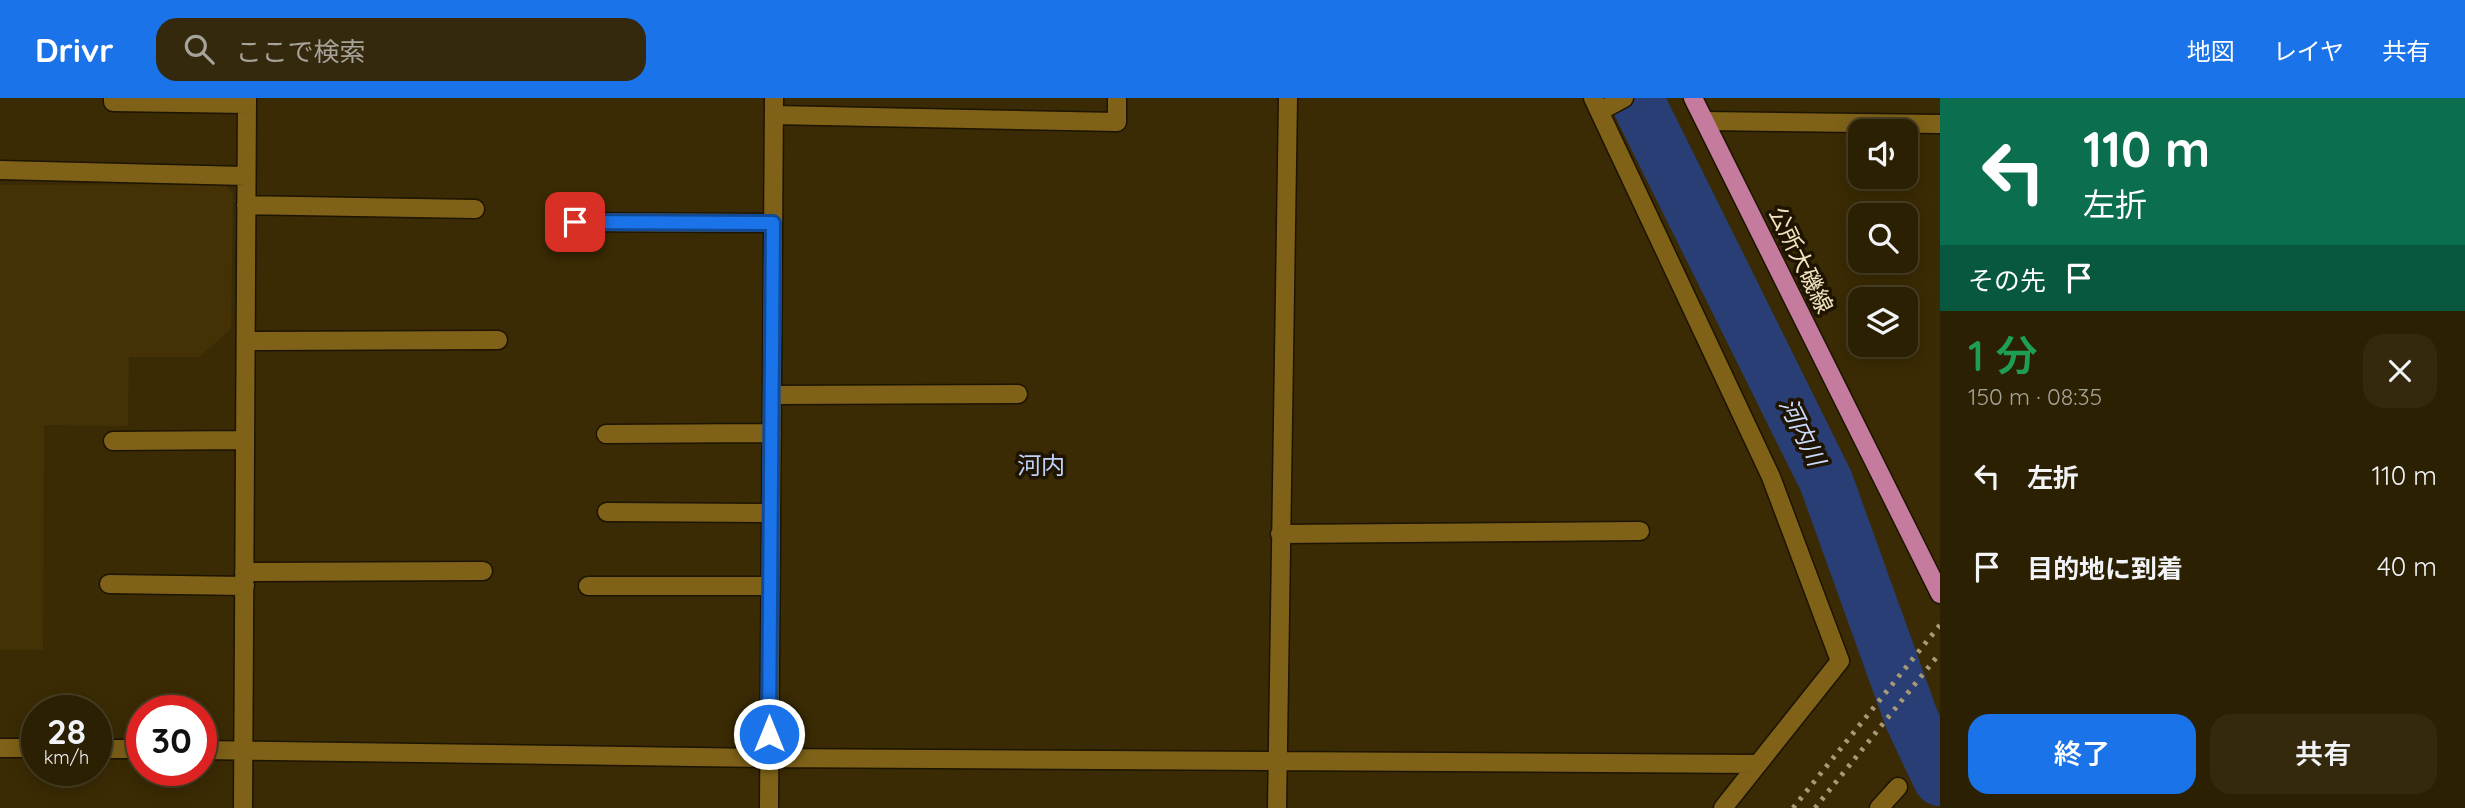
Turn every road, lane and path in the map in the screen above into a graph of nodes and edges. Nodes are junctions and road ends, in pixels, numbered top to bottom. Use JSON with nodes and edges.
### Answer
{"nodes":[{"id":1,"x":113,"y":98,"type":"edge"},
{"id":2,"x":1117,"y":98,"type":"edge"},
{"id":3,"x":1288,"y":98,"type":"edge"},
{"id":4,"x":1624,"y":98,"type":"edge"},
{"id":5,"x":1693,"y":98,"type":"edge"},
{"id":6,"x":247,"y":101,"type":"edge"},
{"id":7,"x":1596,"y":105,"type":"edge"},
{"id":8,"x":774,"y":106,"type":"edge"},
{"id":9,"x":1704,"y":121,"type":"junction"},
{"id":10,"x":1940,"y":124,"type":"edge"},
{"id":11,"x":0,"y":170,"type":"edge"},
{"id":12,"x":246,"y":176,"type":"junction"},
{"id":13,"x":246,"y":205,"type":"junction"},
{"id":14,"x":475,"y":209,"type":"dead end"},
{"id":15,"x":575,"y":222,"type":"dead end"},
{"id":16,"x":773,"y":223,"type":"junction"},
{"id":17,"x":246,"y":341,"type":"junction"},
{"id":18,"x":498,"y":341,"type":"dead end"},
{"id":19,"x":1018,"y":394,"type":"dead end"},
{"id":20,"x":772,"y":395,"type":"junction"},
{"id":21,"x":772,"y":433,"type":"junction"},
{"id":22,"x":606,"y":434,"type":"dead end"},
{"id":23,"x":245,"y":440,"type":"junction"},
{"id":24,"x":113,"y":441,"type":"dead end"},
{"id":25,"x":607,"y":512,"type":"dead end"},
{"id":26,"x":771,"y":513,"type":"junction"},
{"id":27,"x":1640,"y":531,"type":"dead end"},
{"id":28,"x":1280,"y":534,"type":"junction"},
{"id":29,"x":483,"y":571,"type":"dead end"},
{"id":30,"x":244,"y":579,"type":"junction"},
{"id":31,"x":108,"y":584,"type":"dead end"},
{"id":32,"x":588,"y":586,"type":"dead end"},
{"id":33,"x":770,"y":586,"type":"junction"},
{"id":34,"x":1940,"y":594,"type":"edge"},
{"id":35,"x":0,"y":748,"type":"edge"},
{"id":36,"x":21,"y":748,"type":"edge"},
{"id":37,"x":217,"y":750,"type":"edge"},
{"id":38,"x":244,"y":750,"type":"junction"},
{"id":39,"x":769,"y":758,"type":"junction"},
{"id":40,"x":1277,"y":762,"type":"junction"},
{"id":41,"x":1759,"y":764,"type":"junction"},
{"id":42,"x":1898,"y":787,"type":"dead end"},
{"id":43,"x":243,"y":808,"type":"edge"},
{"id":44,"x":769,"y":808,"type":"edge"},
{"id":45,"x":1277,"y":808,"type":"edge"},
{"id":46,"x":1723,"y":808,"type":"edge"},
{"id":47,"x":1880,"y":808,"type":"edge"}],
"edges":[{"from":1,"to":6,"type":"street"},
{"from":2,"to":8,"type":"street"},
{"from":3,"to":28,"type":"street"},
{"from":4,"to":7,"type":"street"},
{"from":5,"to":9,"type":"main road","name":"公所大磯線"},
{"from":6,"to":12,"type":"street"},
{"from":7,"to":41,"type":"street"},
{"from":8,"to":16,"type":"street"},
{"from":9,"to":10,"type":"street"},
{"from":9,"to":34,"type":"main road","name":"公所大磯線"},
{"from":11,"to":12,"type":"street"},
{"from":12,"to":13,"type":"street"},
{"from":13,"to":14,"type":"street"},
{"from":13,"to":17,"type":"street"},
{"from":15,"to":16,"type":"street"},
{"from":16,"to":20,"type":"street"},
{"from":17,"to":18,"type":"street"},
{"from":17,"to":23,"type":"street"},
{"from":19,"to":20,"type":"street"},
{"from":20,"to":21,"type":"street"},
{"from":21,"to":22,"type":"street"},
{"from":21,"to":26,"type":"street"},
{"from":23,"to":24,"type":"street"},
{"from":23,"to":30,"type":"street"},
{"from":25,"to":26,"type":"street"},
{"from":26,"to":33,"type":"street"},
{"from":27,"to":28,"type":"street"},
{"from":28,"to":40,"type":"street"},
{"from":29,"to":30,"type":"street"},
{"from":30,"to":31,"type":"street"},
{"from":30,"to":38,"type":"street"},
{"from":32,"to":33,"type":"street"},
{"from":33,"to":39,"type":"street"},
{"from":35,"to":36,"type":"street"},
{"from":37,"to":38,"type":"street"},
{"from":38,"to":39,"type":"street"},
{"from":38,"to":43,"type":"street"},
{"from":39,"to":40,"type":"street"},
{"from":39,"to":44,"type":"street"},
{"from":40,"to":41,"type":"street"},
{"from":40,"to":45,"type":"street"},
{"from":41,"to":46,"type":"street"},
{"from":42,"to":47,"type":"street"}]}
